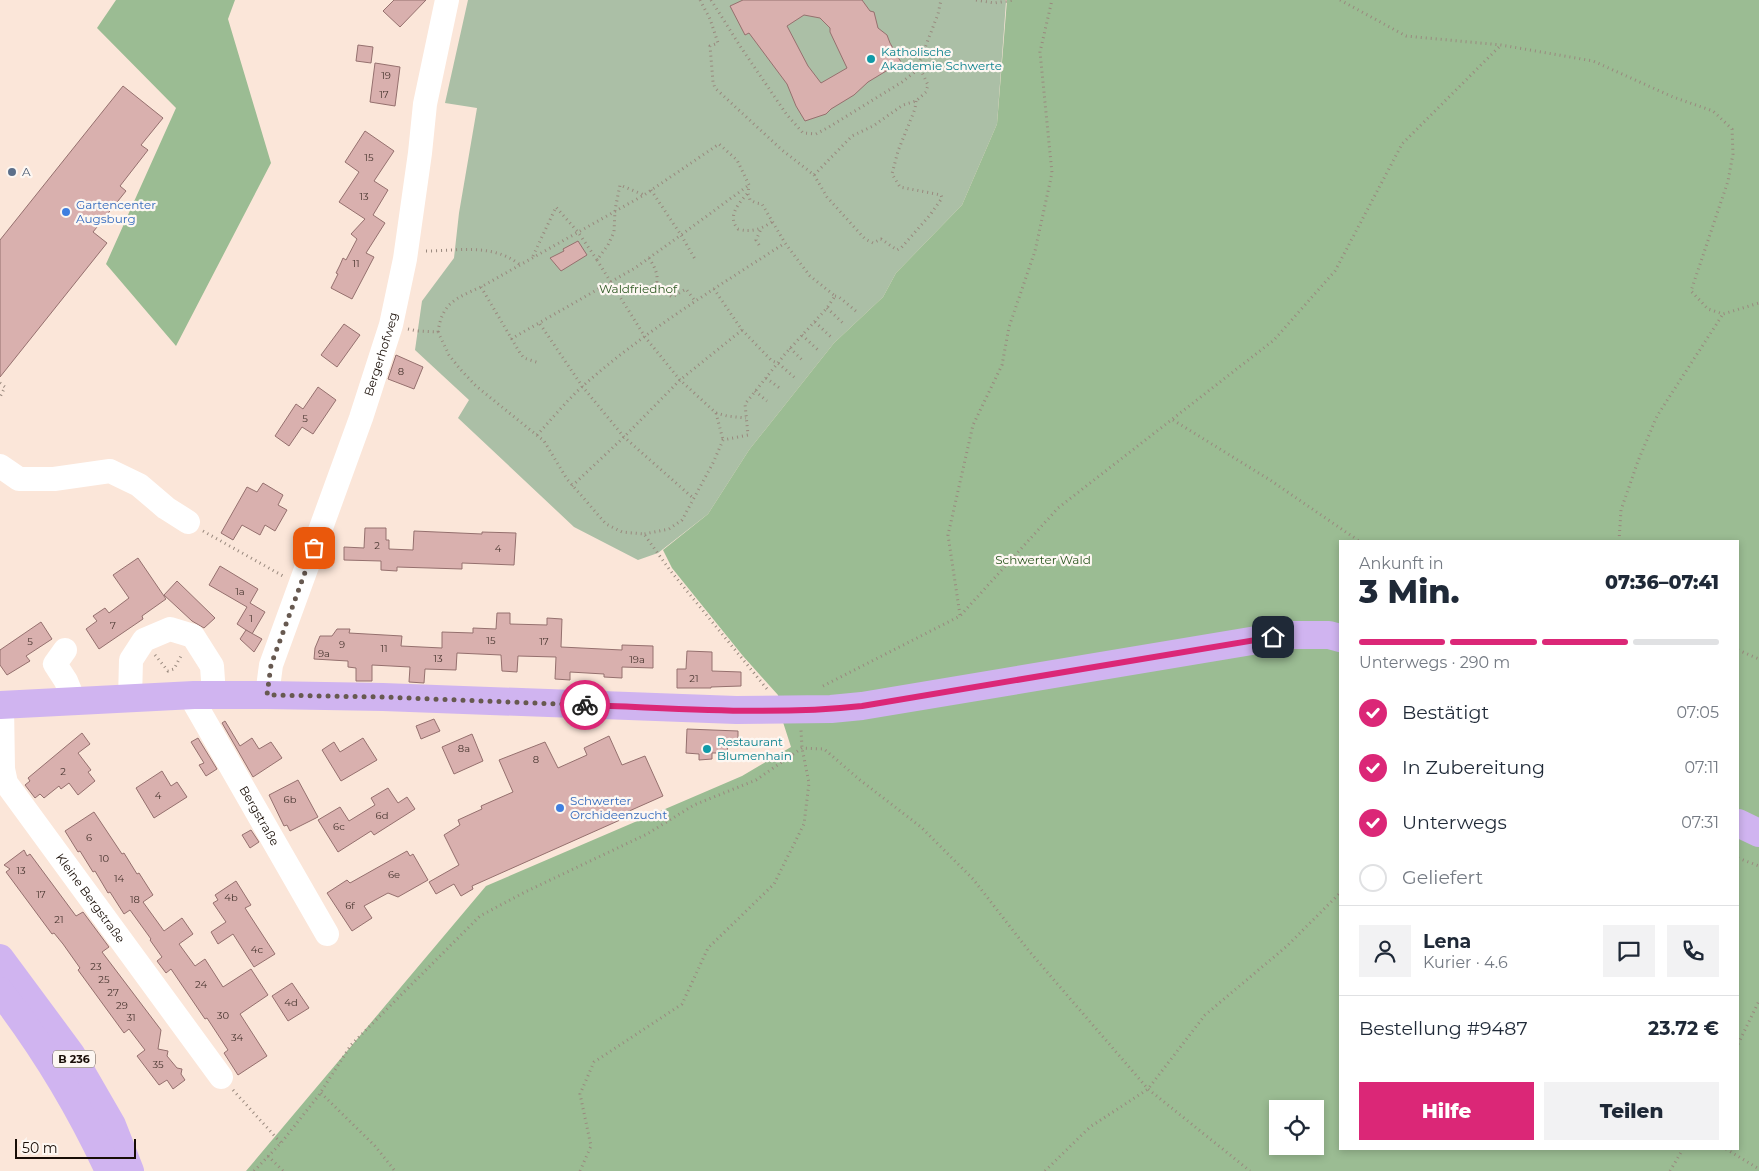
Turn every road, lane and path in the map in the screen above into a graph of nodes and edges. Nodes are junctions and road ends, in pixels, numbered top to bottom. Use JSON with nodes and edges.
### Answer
{"nodes":[{"id":1,"x":447,"y":0,"type":"edge"},
{"id":2,"x":700,"y":0,"type":"edge"},
{"id":3,"x":711,"y":0,"type":"edge"},
{"id":4,"x":941,"y":0,"type":"edge"},
{"id":5,"x":976,"y":0,"type":"edge"},
{"id":6,"x":1015,"y":0,"type":"edge"},
{"id":7,"x":1052,"y":0,"type":"edge"},
{"id":8,"x":1340,"y":0,"type":"edge"},
{"id":9,"x":1501,"y":45,"type":"junction"},
{"id":10,"x":919,"y":66,"type":"junction"},
{"id":11,"x":916,"y":101,"type":"junction"},
{"id":12,"x":814,"y":175,"type":"junction"},
{"id":13,"x":750,"y":185,"type":"junction"},
{"id":14,"x":651,"y":190,"type":"junction"},
{"id":15,"x":748,"y":193,"type":"junction"},
{"id":16,"x":644,"y":194,"type":"junction"},
{"id":17,"x":615,"y":210,"type":"junction"},
{"id":18,"x":772,"y":222,"type":"junction"},
{"id":19,"x":761,"y":228,"type":"junction"},
{"id":20,"x":578,"y":232,"type":"junction"},
{"id":21,"x":681,"y":235,"type":"junction"},
{"id":22,"x":786,"y":243,"type":"junction"},
{"id":23,"x":759,"y":246,"type":"dead end"},
{"id":24,"x":406,"y":250,"type":"junction"},
{"id":25,"x":533,"y":256,"type":"junction"},
{"id":26,"x":649,"y":258,"type":"junction"},
{"id":27,"x":597,"y":260,"type":"junction"},
{"id":28,"x":695,"y":260,"type":"dead end"},
{"id":29,"x":519,"y":264,"type":"junction"},
{"id":30,"x":610,"y":283,"type":"junction"},
{"id":31,"x":481,"y":287,"type":"junction"},
{"id":32,"x":714,"y":290,"type":"junction"},
{"id":33,"x":835,"y":296,"type":"junction"},
{"id":34,"x":696,"y":302,"type":"junction"},
{"id":35,"x":1759,"y":303,"type":"edge"},
{"id":36,"x":827,"y":308,"type":"junction"},
{"id":37,"x":857,"y":312,"type":"dead end"},
{"id":38,"x":1723,"y":314,"type":"junction"},
{"id":39,"x":815,"y":322,"type":"junction"},
{"id":40,"x":540,"y":324,"type":"junction"},
{"id":41,"x":391,"y":325,"type":"junction"},
{"id":42,"x":845,"y":325,"type":"dead end"},
{"id":43,"x":742,"y":330,"type":"junction"},
{"id":44,"x":438,"y":332,"type":"junction"},
{"id":45,"x":802,"y":336,"type":"junction"},
{"id":46,"x":645,"y":337,"type":"junction"},
{"id":47,"x":832,"y":338,"type":"dead end"},
{"id":48,"x":511,"y":340,"type":"junction"},
{"id":49,"x":790,"y":348,"type":"junction"},
{"id":50,"x":819,"y":351,"type":"dead end"},
{"id":51,"x":803,"y":360,"type":"dead end"},
{"id":52,"x":539,"y":363,"type":"dead end"},
{"id":53,"x":778,"y":363,"type":"junction"},
{"id":54,"x":766,"y":378,"type":"junction"},
{"id":55,"x":795,"y":378,"type":"dead end"},
{"id":56,"x":680,"y":380,"type":"junction"},
{"id":57,"x":0,"y":383,"type":"edge"},
{"id":58,"x":582,"y":386,"type":"junction"},
{"id":59,"x":781,"y":389,"type":"dead end"},
{"id":60,"x":755,"y":391,"type":"junction"},
{"id":61,"x":0,"y":397,"type":"edge"},
{"id":62,"x":767,"y":401,"type":"dead end"},
{"id":63,"x":716,"y":413,"type":"junction"},
{"id":64,"x":746,"y":418,"type":"junction"},
{"id":65,"x":1173,"y":420,"type":"junction"},
{"id":66,"x":537,"y":435,"type":"junction"},
{"id":67,"x":624,"y":437,"type":"junction"},
{"id":68,"x":723,"y":440,"type":"junction"},
{"id":69,"x":0,"y":466,"type":"edge"},
{"id":70,"x":572,"y":486,"type":"junction"},
{"id":71,"x":693,"y":498,"type":"junction"},
{"id":72,"x":188,"y":522,"type":"joint"},
{"id":73,"x":644,"y":534,"type":"junction"},
{"id":74,"x":1358,"y":540,"type":"edge"},
{"id":75,"x":1619,"y":540,"type":"edge"},
{"id":76,"x":301,"y":586,"type":"junction"},
{"id":77,"x":960,"y":616,"type":"junction"},
{"id":78,"x":192,"y":636,"type":"junction"},
{"id":79,"x":1339,"y":638,"type":"edge"},
{"id":80,"x":144,"y":640,"type":"junction"},
{"id":81,"x":65,"y":650,"type":"dead end"},
{"id":82,"x":1739,"y":650,"type":"edge"},
{"id":83,"x":1759,"y":659,"type":"edge"},
{"id":84,"x":770,"y":694,"type":"dead end"},
{"id":85,"x":204,"y":695,"type":"junction"},
{"id":86,"x":267,"y":695,"type":"junction"},
{"id":87,"x":130,"y":699,"type":"junction"},
{"id":88,"x":74,"y":702,"type":"junction"},
{"id":89,"x":1,"y":705,"type":"edge"},
{"id":90,"x":800,"y":710,"type":"junction"},
{"id":91,"x":802,"y":748,"type":"junction"},
{"id":92,"x":1739,"y":823,"type":"edge"},
{"id":93,"x":1759,"y":833,"type":"edge"},
{"id":94,"x":1739,"y":858,"type":"edge"},
{"id":95,"x":1759,"y":866,"type":"edge"},
{"id":96,"x":1339,"y":894,"type":"edge"},
{"id":97,"x":327,"y":934,"type":"dead end"},
{"id":98,"x":0,"y":958,"type":"edge"},
{"id":99,"x":0,"y":991,"type":"edge"},
{"id":100,"x":1759,"y":1001,"type":"edge"},
{"id":101,"x":1739,"y":1042,"type":"edge"},
{"id":102,"x":221,"y":1077,"type":"joint"},
{"id":103,"x":1148,"y":1089,"type":"junction"},
{"id":104,"x":321,"y":1092,"type":"junction"},
{"id":105,"x":281,"y":1143,"type":"junction"},
{"id":106,"x":1682,"y":1150,"type":"edge"},
{"id":107,"x":1728,"y":1150,"type":"edge"},
{"id":108,"x":268,"y":1156,"type":"junction"},
{"id":109,"x":1759,"y":1169,"type":"edge"},
{"id":110,"x":109,"y":1171,"type":"edge"},
{"id":111,"x":130,"y":1171,"type":"edge"},
{"id":112,"x":254,"y":1171,"type":"edge"},
{"id":113,"x":283,"y":1171,"type":"edge"},
{"id":114,"x":395,"y":1171,"type":"edge"},
{"id":115,"x":580,"y":1171,"type":"edge"},
{"id":116,"x":1045,"y":1171,"type":"edge"},
{"id":117,"x":1250,"y":1171,"type":"edge"},
{"id":118,"x":1670,"y":1171,"type":"edge"}],
"edges":[{"from":1,"to":24,"type":"street","name":"Bergerhofweg"},
{"from":2,"to":12,"type":"path"},
{"from":3,"to":10,"type":"path"},
{"from":4,"to":10,"type":"path"},
{"from":5,"to":6,"type":"path"},
{"from":7,"to":77,"type":"path"},
{"from":8,"to":9,"type":"path"},
{"from":9,"to":38,"type":"path"},
{"from":9,"to":65,"type":"path"},
{"from":10,"to":11,"type":"path"},
{"from":11,"to":12,"type":"path"},
{"from":11,"to":12,"type":"path"},
{"from":13,"to":14,"type":"path"},
{"from":13,"to":15,"type":"path"},
{"from":13,"to":21,"type":"path"},
{"from":14,"to":16,"type":"path"},
{"from":14,"to":21,"type":"path"},
{"from":15,"to":18,"type":"path"},
{"from":15,"to":19,"type":"path"},
{"from":16,"to":17,"type":"path"},
{"from":16,"to":17,"type":"path"},
{"from":17,"to":20,"type":"path"},
{"from":17,"to":27,"type":"path"},
{"from":18,"to":19,"type":"path"},
{"from":18,"to":22,"type":"path"},
{"from":19,"to":23,"type":"path"},
{"from":20,"to":25,"type":"path"},
{"from":20,"to":25,"type":"path"},
{"from":20,"to":27,"type":"path"},
{"from":21,"to":26,"type":"path"},
{"from":21,"to":28,"type":"path"},
{"from":22,"to":32,"type":"path"},
{"from":22,"to":33,"type":"path"},
{"from":24,"to":29,"type":"path"},
{"from":24,"to":41,"type":"street","name":"Bergerhofweg"},
{"from":25,"to":29,"type":"path"},
{"from":26,"to":30,"type":"path"},
{"from":26,"to":34,"type":"path"},
{"from":27,"to":30,"type":"path"},
{"from":29,"to":31,"type":"path"},
{"from":30,"to":40,"type":"path"},
{"from":30,"to":46,"type":"path"},
{"from":31,"to":44,"type":"path"},
{"from":31,"to":48,"type":"path"},
{"from":32,"to":34,"type":"path"},
{"from":32,"to":43,"type":"path"},
{"from":33,"to":36,"type":"path"},
{"from":33,"to":37,"type":"path"},
{"from":34,"to":46,"type":"path"},
{"from":35,"to":38,"type":"path"},
{"from":36,"to":39,"type":"path"},
{"from":36,"to":42,"type":"path"},
{"from":38,"to":75,"type":"path"},
{"from":39,"to":45,"type":"path"},
{"from":39,"to":47,"type":"path"},
{"from":40,"to":48,"type":"path"},
{"from":40,"to":58,"type":"path"},
{"from":41,"to":44,"type":"path"},
{"from":41,"to":76,"type":"street","name":"Bergerhofweg"},
{"from":43,"to":53,"type":"path"},
{"from":43,"to":56,"type":"path"},
{"from":44,"to":66,"type":"path"},
{"from":45,"to":49,"type":"path"},
{"from":45,"to":50,"type":"path"},
{"from":46,"to":56,"type":"path"},
{"from":46,"to":58,"type":"path"},
{"from":48,"to":52,"type":"path"},
{"from":49,"to":51,"type":"path"},
{"from":49,"to":53,"type":"path"},
{"from":53,"to":54,"type":"path"},
{"from":53,"to":55,"type":"path"},
{"from":54,"to":59,"type":"path"},
{"from":54,"to":60,"type":"path"},
{"from":56,"to":63,"type":"path"},
{"from":56,"to":67,"type":"path"},
{"from":57,"to":61,"type":"path"},
{"from":58,"to":66,"type":"path"},
{"from":58,"to":67,"type":"path"},
{"from":60,"to":62,"type":"path"},
{"from":60,"to":64,"type":"path"},
{"from":63,"to":64,"type":"path"},
{"from":63,"to":68,"type":"path"},
{"from":64,"to":68,"type":"path"},
{"from":65,"to":74,"type":"path"},
{"from":65,"to":77,"type":"path"},
{"from":66,"to":70,"type":"path"},
{"from":67,"to":70,"type":"path"},
{"from":67,"to":71,"type":"path"},
{"from":68,"to":71,"type":"path"},
{"from":69,"to":72,"type":"street"},
{"from":70,"to":73,"type":"path"},
{"from":71,"to":73,"type":"path"},
{"from":72,"to":76,"type":"path"},
{"from":73,"to":84,"type":"path"},
{"from":76,"to":86,"type":"street","name":"Bergerhofweg"},
{"from":77,"to":90,"type":"path"},
{"from":78,"to":80,"type":"street"},
{"from":78,"to":80,"type":"path"},
{"from":78,"to":85,"type":"street","name":"Bergstraße"},
{"from":79,"to":90,"type":"main road"},
{"from":80,"to":87,"type":"street"},
{"from":81,"to":88,"type":"street"},
{"from":82,"to":83,"type":"path"},
{"from":85,"to":86,"type":"main road"},
{"from":85,"to":87,"type":"main road"},
{"from":85,"to":97,"type":"street","name":"Bergstraße"},
{"from":86,"to":90,"type":"main road"},
{"from":87,"to":88,"type":"main road"},
{"from":88,"to":89,"type":"main road"},
{"from":89,"to":102,"type":"street","name":"Kleine Bergstraße"},
{"from":91,"to":103,"type":"path"},
{"from":91,"to":104,"type":"path"},
{"from":91,"to":115,"type":"path"},
{"from":92,"to":93,"type":"main road"},
{"from":94,"to":95,"type":"path"},
{"from":96,"to":103,"type":"path"},
{"from":98,"to":111,"type":"main road","number":"B 236"},
{"from":99,"to":110,"type":"main road","number":"B 236"},
{"from":100,"to":101,"type":"path"},
{"from":102,"to":105,"type":"path"},
{"from":103,"to":116,"type":"path"},
{"from":103,"to":117,"type":"path"},
{"from":104,"to":105,"type":"path"},
{"from":104,"to":114,"type":"path"},
{"from":105,"to":108,"type":"path"},
{"from":106,"to":118,"type":"path"},
{"from":107,"to":109,"type":"path"},
{"from":108,"to":112,"type":"path"},
{"from":108,"to":113,"type":"path"}]}
